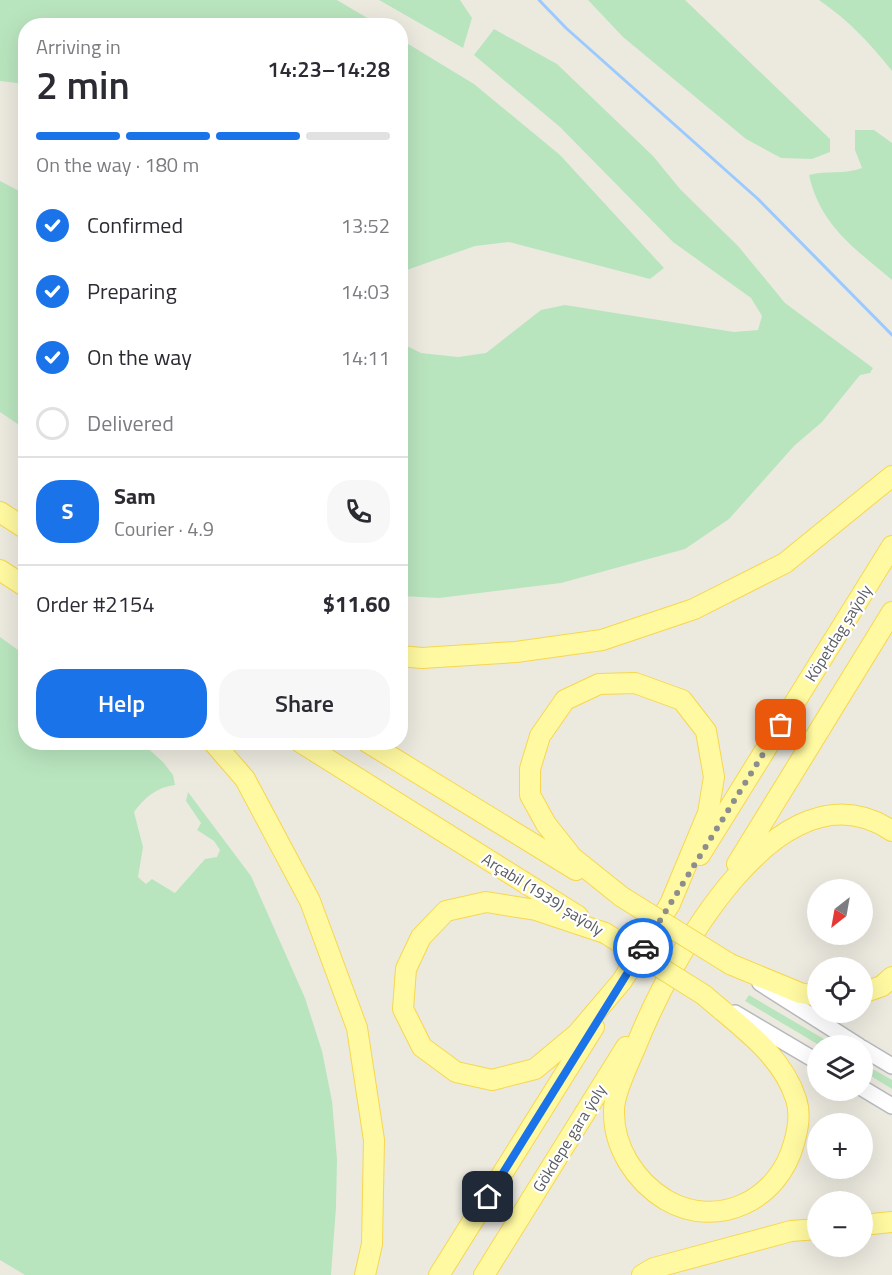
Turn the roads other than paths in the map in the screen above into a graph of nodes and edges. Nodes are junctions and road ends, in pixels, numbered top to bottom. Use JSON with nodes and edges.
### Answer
{"nodes":[{"id":1,"x":892,"y":476,"type":"edge"},
{"id":2,"x":892,"y":546,"type":"edge"},
{"id":3,"x":0,"y":562,"type":"edge"},
{"id":4,"x":0,"y":570,"type":"edge"},
{"id":5,"x":18,"y":572,"type":"edge"},
{"id":6,"x":18,"y":582,"type":"edge"},
{"id":7,"x":892,"y":612,"type":"edge"},
{"id":8,"x":408,"y":657,"type":"edge"},
{"id":9,"x":220,"y":750,"type":"edge"},
{"id":10,"x":313,"y":750,"type":"edge"},
{"id":11,"x":380,"y":750,"type":"edge"},
{"id":12,"x":892,"y":831,"type":"edge"},
{"id":13,"x":622,"y":897,"type":"junction"},
{"id":14,"x":670,"y":904,"type":"junction"},
{"id":15,"x":701,"y":923,"type":"junction"},
{"id":16,"x":605,"y":933,"type":"junction"},
{"id":17,"x":730,"y":964,"type":"junction"},
{"id":18,"x":892,"y":977,"type":"edge"},
{"id":19,"x":622,"y":981,"type":"junction"},
{"id":20,"x":873,"y":989,"type":"edge"},
{"id":21,"x":807,"y":994,"type":"edge"},
{"id":22,"x":704,"y":995,"type":"junction"},
{"id":23,"x":654,"y":1001,"type":"junction"},
{"id":24,"x":842,"y":1035,"type":"edge"},
{"id":25,"x":873,"y":1054,"type":"edge"},
{"id":26,"x":807,"y":1056,"type":"edge"},
{"id":27,"x":892,"y":1066,"type":"edge"},
{"id":28,"x":873,"y":1095,"type":"edge"},
{"id":29,"x":892,"y":1106,"type":"edge"},
{"id":30,"x":892,"y":1222,"type":"edge"},
{"id":31,"x":873,"y":1224,"type":"edge"},
{"id":32,"x":807,"y":1230,"type":"edge"},
{"id":33,"x":365,"y":1275,"type":"edge"},
{"id":34,"x":439,"y":1275,"type":"edge"},
{"id":35,"x":484,"y":1275,"type":"edge"},
{"id":36,"x":642,"y":1275,"type":"edge"}],
"edges":[{"from":1,"to":8,"type":"main road"},
{"from":2,"to":14,"type":"main road","name":"Köpetdag şaýoly"},
{"from":3,"to":5,"type":"main road"},
{"from":4,"to":6,"type":"main road"},
{"from":7,"to":15,"type":"main road"},
{"from":9,"to":33,"type":"main road"},
{"from":10,"to":16,"type":"main road","name":"Arçabil (1939) şaýoly"},
{"from":11,"to":13,"type":"main road"},
{"from":12,"to":15,"type":"main road"},
{"from":13,"to":14,"type":"main road"},
{"from":13,"to":17,"type":"main road","bridge":true},
{"from":14,"to":19,"type":"main road"},
{"from":15,"to":23,"type":"main road"},
{"from":16,"to":19,"type":"main road"},
{"from":16,"to":22,"type":"main road","name":"Arçabil (1939) şaýoly","bridge":true},
{"from":17,"to":21,"type":"main road"},
{"from":17,"to":24,"type":"street"},
{"from":18,"to":20,"type":"main road"},
{"from":19,"to":34,"type":"main road"},
{"from":22,"to":23,"type":"main road"},
{"from":22,"to":26,"type":"street","name":"Arçabil (1939) şaýoly"},
{"from":23,"to":35,"type":"main road","name":"Gökdepe gara ýoly"},
{"from":25,"to":27,"type":"street"},
{"from":28,"to":29,"type":"street"},
{"from":30,"to":31,"type":"main road"},
{"from":32,"to":36,"type":"main road"}]}
